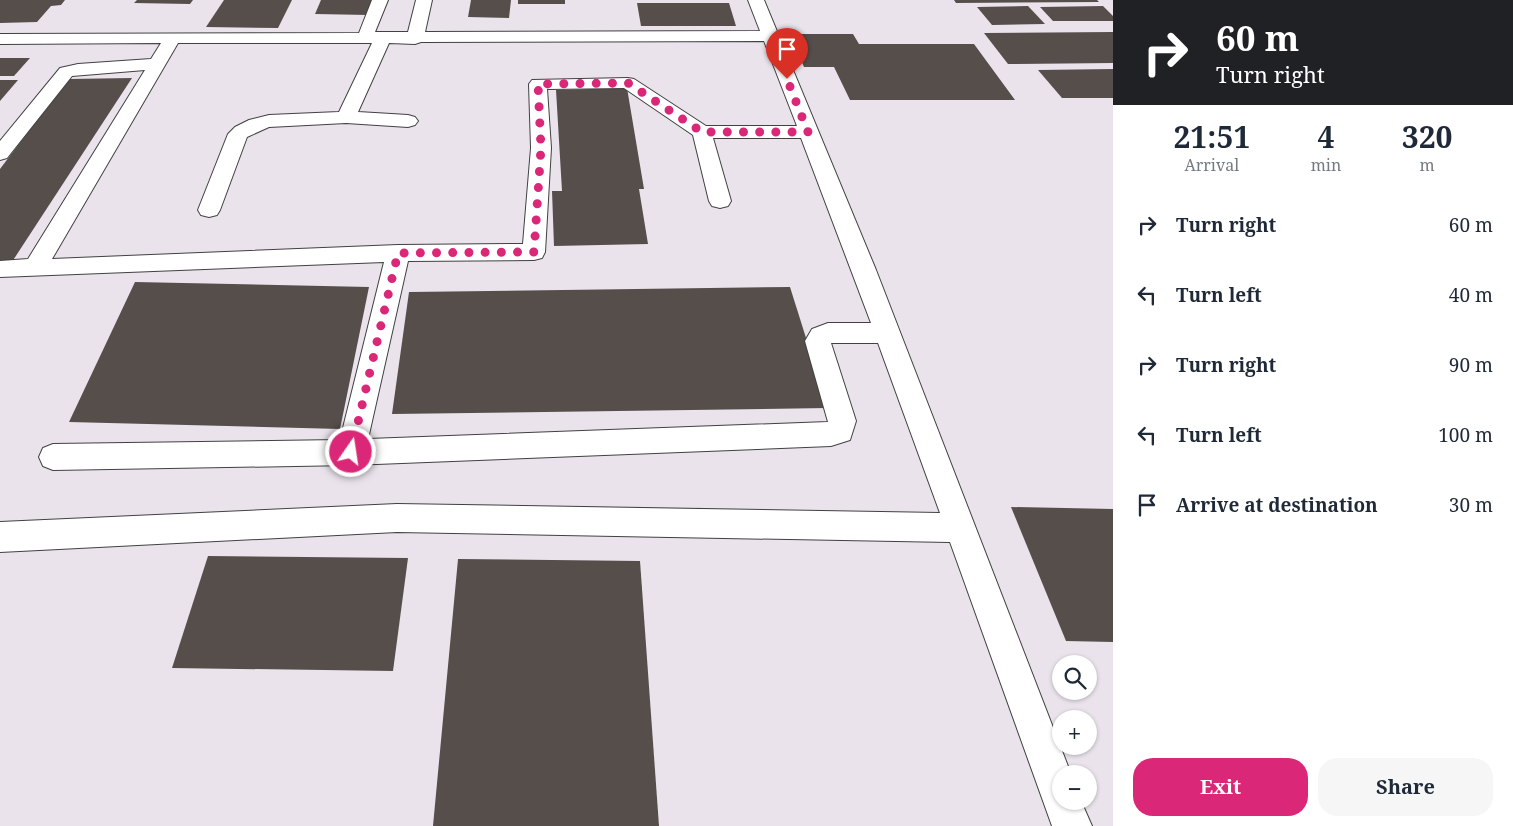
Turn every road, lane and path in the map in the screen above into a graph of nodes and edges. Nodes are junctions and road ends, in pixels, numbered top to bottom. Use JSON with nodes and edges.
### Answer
{"nodes":[{"id":1,"x":380,"y":0,"type":"edge"},
{"id":2,"x":424,"y":0,"type":"edge"},
{"id":3,"x":756,"y":0,"type":"edge"},
{"id":4,"x":770,"y":36,"type":"junction"},
{"id":5,"x":374,"y":38,"type":"junction"},
{"id":6,"x":415,"y":38,"type":"junction"},
{"id":7,"x":0,"y":39,"type":"edge"},
{"id":8,"x":172,"y":39,"type":"junction"},
{"id":9,"x":157,"y":64,"type":"junction"},
{"id":10,"x":346,"y":117,"type":"junction"},
{"id":11,"x":408,"y":121,"type":"dead end"},
{"id":12,"x":702,"y":132,"type":"junction"},
{"id":13,"x":808,"y":132,"type":"junction"},
{"id":14,"x":0,"y":154,"type":"edge"},
{"id":15,"x":720,"y":201,"type":"dead end"},
{"id":16,"x":209,"y":210,"type":"dead end"},
{"id":17,"x":398,"y":253,"type":"junction"},
{"id":18,"x":35,"y":268,"type":"junction"},
{"id":19,"x":0,"y":269,"type":"edge"},
{"id":20,"x":887,"y":333,"type":"junction"},
{"id":21,"x":351,"y":452,"type":"junction"},
{"id":22,"x":53,"y":457,"type":"dead end"},
{"id":23,"x":960,"y":528,"type":"junction"},
{"id":24,"x":0,"y":537,"type":"edge"},
{"id":25,"x":1052,"y":773,"type":"edge"},
{"id":26,"x":1066,"y":810,"type":"edge"},
{"id":27,"x":1072,"y":826,"type":"edge"}],
"edges":[{"from":1,"to":5,"type":"street"},
{"from":2,"to":6,"type":"street"},
{"from":3,"to":4,"type":"street"},
{"from":4,"to":6,"type":"street"},
{"from":4,"to":13,"type":"street"},
{"from":5,"to":6,"type":"street"},
{"from":5,"to":8,"type":"street"},
{"from":5,"to":10,"type":"street"},
{"from":7,"to":8,"type":"street"},
{"from":8,"to":9,"type":"street"},
{"from":9,"to":14,"type":"street"},
{"from":9,"to":18,"type":"street"},
{"from":10,"to":11,"type":"street"},
{"from":10,"to":16,"type":"street"},
{"from":12,"to":13,"type":"street"},
{"from":12,"to":15,"type":"street"},
{"from":12,"to":17,"type":"street"},
{"from":13,"to":20,"type":"street"},
{"from":17,"to":18,"type":"street"},
{"from":17,"to":21,"type":"street"},
{"from":18,"to":19,"type":"street"},
{"from":20,"to":21,"type":"street"},
{"from":20,"to":23,"type":"street"},
{"from":21,"to":22,"type":"street"},
{"from":23,"to":24,"type":"street"},
{"from":23,"to":25,"type":"street"},
{"from":26,"to":27,"type":"street"}]}
